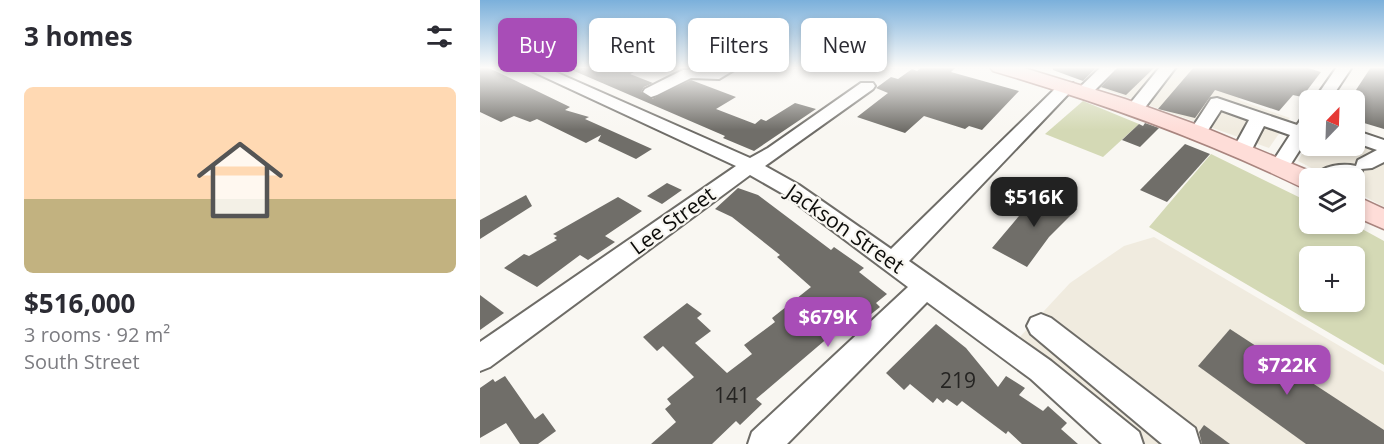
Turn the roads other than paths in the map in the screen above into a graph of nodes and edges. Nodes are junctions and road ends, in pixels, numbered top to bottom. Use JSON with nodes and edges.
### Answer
{"nodes":[{"id":1,"x":583,"y":88,"type":"edge"},
{"id":2,"x":659,"y":88,"type":"edge"},
{"id":3,"x":865,"y":88,"type":"edge"},
{"id":4,"x":1070,"y":88,"type":"edge"},
{"id":5,"x":1153,"y":88,"type":"edge"},
{"id":6,"x":1075,"y":89,"type":"junction"},
{"id":7,"x":651,"y":92,"type":"dead end"},
{"id":8,"x":1134,"y":110,"type":"junction"},
{"id":9,"x":1259,"y":118,"type":"junction"},
{"id":10,"x":1299,"y":122,"type":"edge"},
{"id":11,"x":1365,"y":126,"type":"edge"},
{"id":12,"x":1384,"y":132,"type":"edge"},
{"id":13,"x":1197,"y":134,"type":"junction"},
{"id":14,"x":1299,"y":136,"type":"edge"},
{"id":15,"x":1365,"y":139,"type":"edge"},
{"id":16,"x":1384,"y":146,"type":"edge"},
{"id":17,"x":1242,"y":151,"type":"junction"},
{"id":18,"x":1384,"y":154,"type":"edge"},
{"id":19,"x":750,"y":166,"type":"junction"},
{"id":20,"x":1280,"y":166,"type":"junction"},
{"id":21,"x":1359,"y":168,"type":"edge"},
{"id":22,"x":1299,"y":176,"type":"edge"},
{"id":23,"x":1365,"y":210,"type":"edge"},
{"id":24,"x":1384,"y":220,"type":"edge"},
{"id":25,"x":893,"y":262,"type":"junction"},
{"id":26,"x":926,"y":286,"type":"junction"},
{"id":27,"x":1041,"y":326,"type":"dead end"},
{"id":28,"x":480,"y":358,"type":"edge"},
{"id":29,"x":764,"y":444,"type":"edge"},
{"id":30,"x":1127,"y":444,"type":"edge"},
{"id":31,"x":1184,"y":444,"type":"edge"}],
"edges":[{"from":1,"to":19,"type":"street","name":"Jackson Street"},
{"from":2,"to":7,"type":"street"},
{"from":3,"to":19,"type":"street","name":"Lee Street"},
{"from":4,"to":6,"type":"main road"},
{"from":5,"to":8,"type":"street"},
{"from":6,"to":8,"type":"main road"},
{"from":6,"to":25,"type":"street"},
{"from":8,"to":13,"type":"main road"},
{"from":9,"to":10,"type":"street"},
{"from":9,"to":13,"type":"street"},
{"from":9,"to":17,"type":"street"},
{"from":11,"to":12,"type":"street"},
{"from":13,"to":17,"type":"main road"},
{"from":14,"to":20,"type":"street"},
{"from":15,"to":16,"type":"street"},
{"from":17,"to":20,"type":"main road"},
{"from":18,"to":21,"type":"street"},
{"from":19,"to":25,"type":"street","name":"Jackson Street"},
{"from":19,"to":28,"type":"street","name":"Lee Street"},
{"from":20,"to":22,"type":"main road"},
{"from":23,"to":24,"type":"main road"},
{"from":25,"to":26,"type":"street","name":"Jackson Street"},
{"from":26,"to":29,"type":"street"},
{"from":26,"to":30,"type":"street","name":"Jackson Street"},
{"from":27,"to":31,"type":"street"}]}
